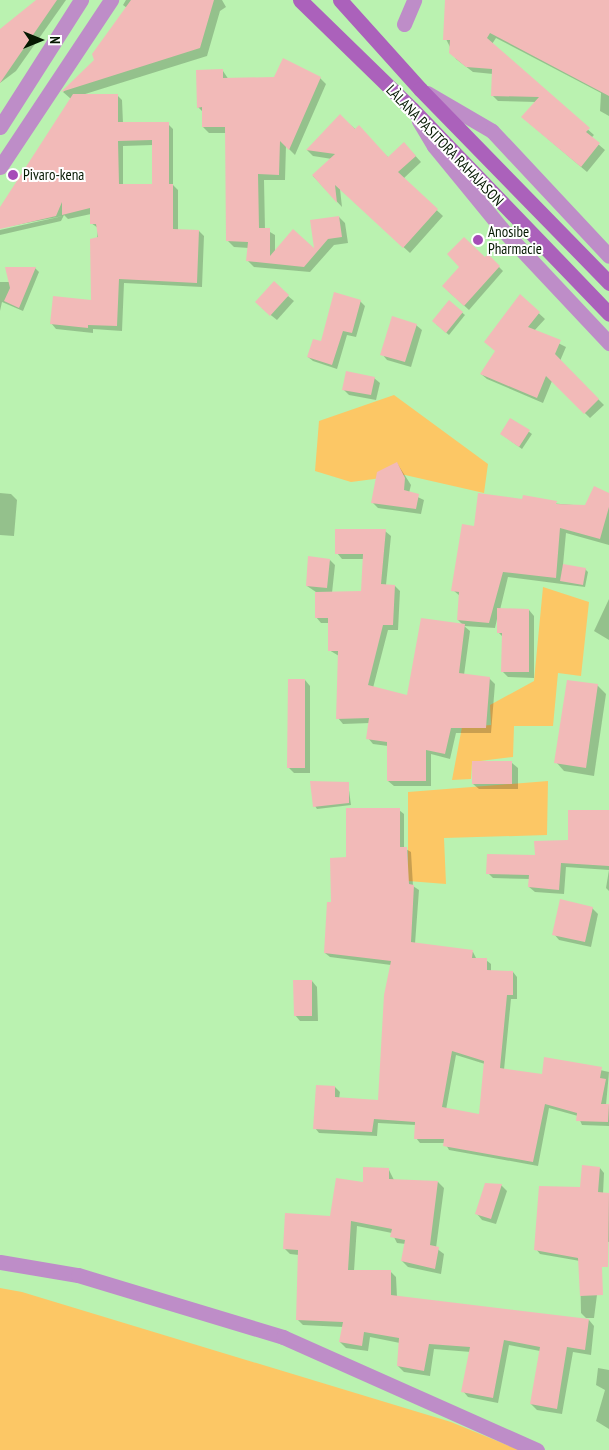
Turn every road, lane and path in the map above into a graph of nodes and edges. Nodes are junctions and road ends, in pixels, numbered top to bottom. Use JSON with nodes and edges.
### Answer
{"nodes":[{"id":1,"x":81,"y":0,"type":"edge"},
{"id":2,"x":111,"y":0,"type":"edge"},
{"id":3,"x":300,"y":0,"type":"edge"},
{"id":4,"x":340,"y":0,"type":"edge"},
{"id":5,"x":414,"y":0,"type":"edge"},
{"id":6,"x":404,"y":24,"type":"dead end"},
{"id":7,"x":420,"y":89,"type":"junction"},
{"id":8,"x":412,"y":109,"type":"junction"},
{"id":9,"x":0,"y":128,"type":"edge"},
{"id":10,"x":0,"y":167,"type":"edge"},
{"id":11,"x":609,"y":256,"type":"edge"},
{"id":12,"x":609,"y":282,"type":"edge"},
{"id":13,"x":609,"y":314,"type":"edge"},
{"id":14,"x":609,"y":343,"type":"edge"},
{"id":15,"x":0,"y":1262,"type":"edge"},
{"id":16,"x":537,"y":1450,"type":"edge"}],
"edges":[{"from":1,"to":9,"type":"street"},
{"from":2,"to":10,"type":"street"},
{"from":3,"to":8,"type":"main road","name":"LÀLANA PASITORA RAHAJASON"},
{"from":4,"to":7,"type":"main road","name":"LÀLANA PASITORA RAHAJASON"},
{"from":5,"to":6,"type":"street"},
{"from":7,"to":11,"type":"street"},
{"from":7,"to":12,"type":"main road","name":"LÀLANA PASITORA RAHAJASON"},
{"from":8,"to":13,"type":"main road","name":"LÀLANA PASITORA RAHAJASON"},
{"from":8,"to":14,"type":"street"},
{"from":15,"to":16,"type":"street"}]}
